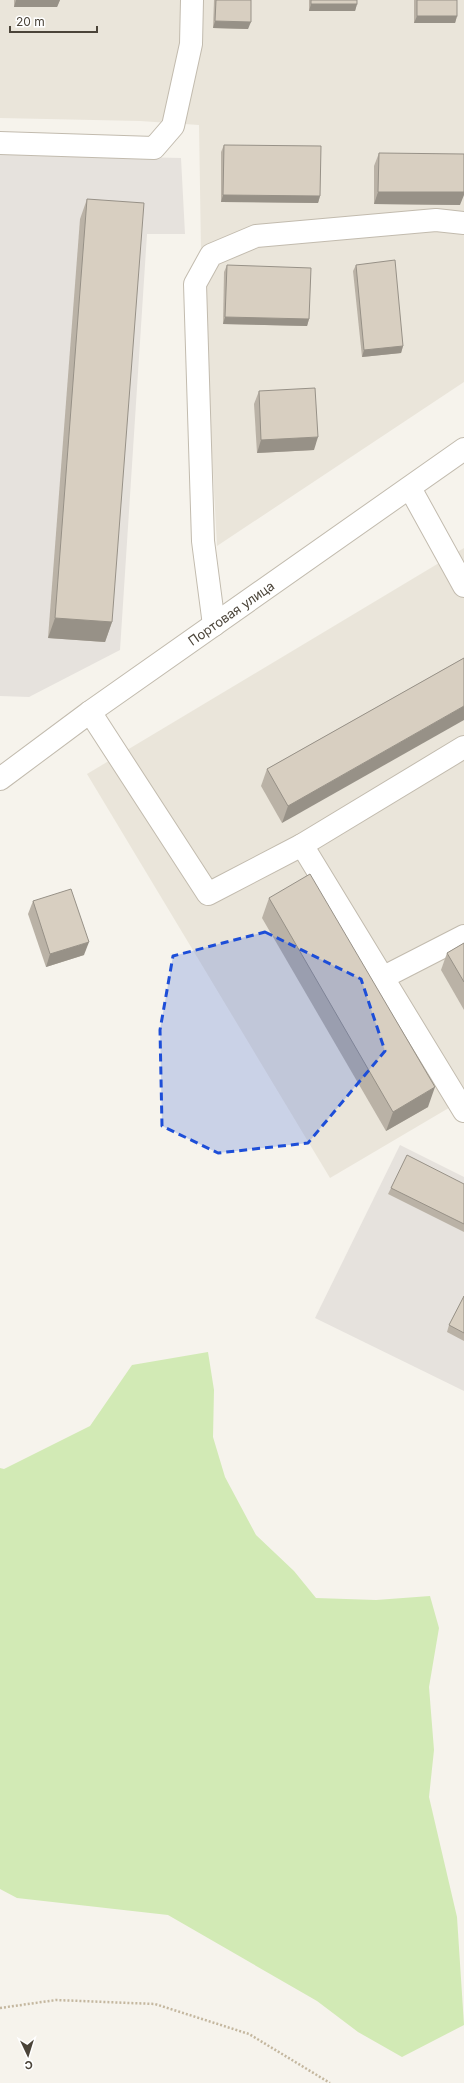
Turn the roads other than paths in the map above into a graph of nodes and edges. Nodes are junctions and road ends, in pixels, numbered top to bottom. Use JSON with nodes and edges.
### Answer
{"nodes":[{"id":1,"x":192,"y":0,"type":"edge"},
{"id":2,"x":0,"y":143,"type":"edge"},
{"id":3,"x":464,"y":223,"type":"edge"},
{"id":4,"x":464,"y":449,"type":"edge"},
{"id":5,"x":410,"y":488,"type":"junction"},
{"id":6,"x":464,"y":586,"type":"edge"},
{"id":7,"x":214,"y":625,"type":"junction"},
{"id":8,"x":90,"y":712,"type":"junction"},
{"id":9,"x":464,"y":747,"type":"edge"},
{"id":10,"x":0,"y":779,"type":"edge"},
{"id":11,"x":302,"y":845,"type":"junction"},
{"id":12,"x":464,"y":936,"type":"edge"},
{"id":13,"x":384,"y":977,"type":"junction"},
{"id":14,"x":464,"y":1110,"type":"edge"}],
"edges":[{"from":1,"to":2,"type":"street"},
{"from":3,"to":7,"type":"street"},
{"from":4,"to":5,"type":"street","name":"Портовая улица"},
{"from":5,"to":6,"type":"street"},
{"from":5,"to":7,"type":"street","name":"Портовая улица"},
{"from":7,"to":8,"type":"street","name":"Портовая улица"},
{"from":8,"to":10,"type":"street","name":"Портовая улица"},
{"from":8,"to":11,"type":"street"},
{"from":9,"to":11,"type":"street"},
{"from":11,"to":13,"type":"street"},
{"from":12,"to":13,"type":"street"},
{"from":13,"to":14,"type":"street"}]}
